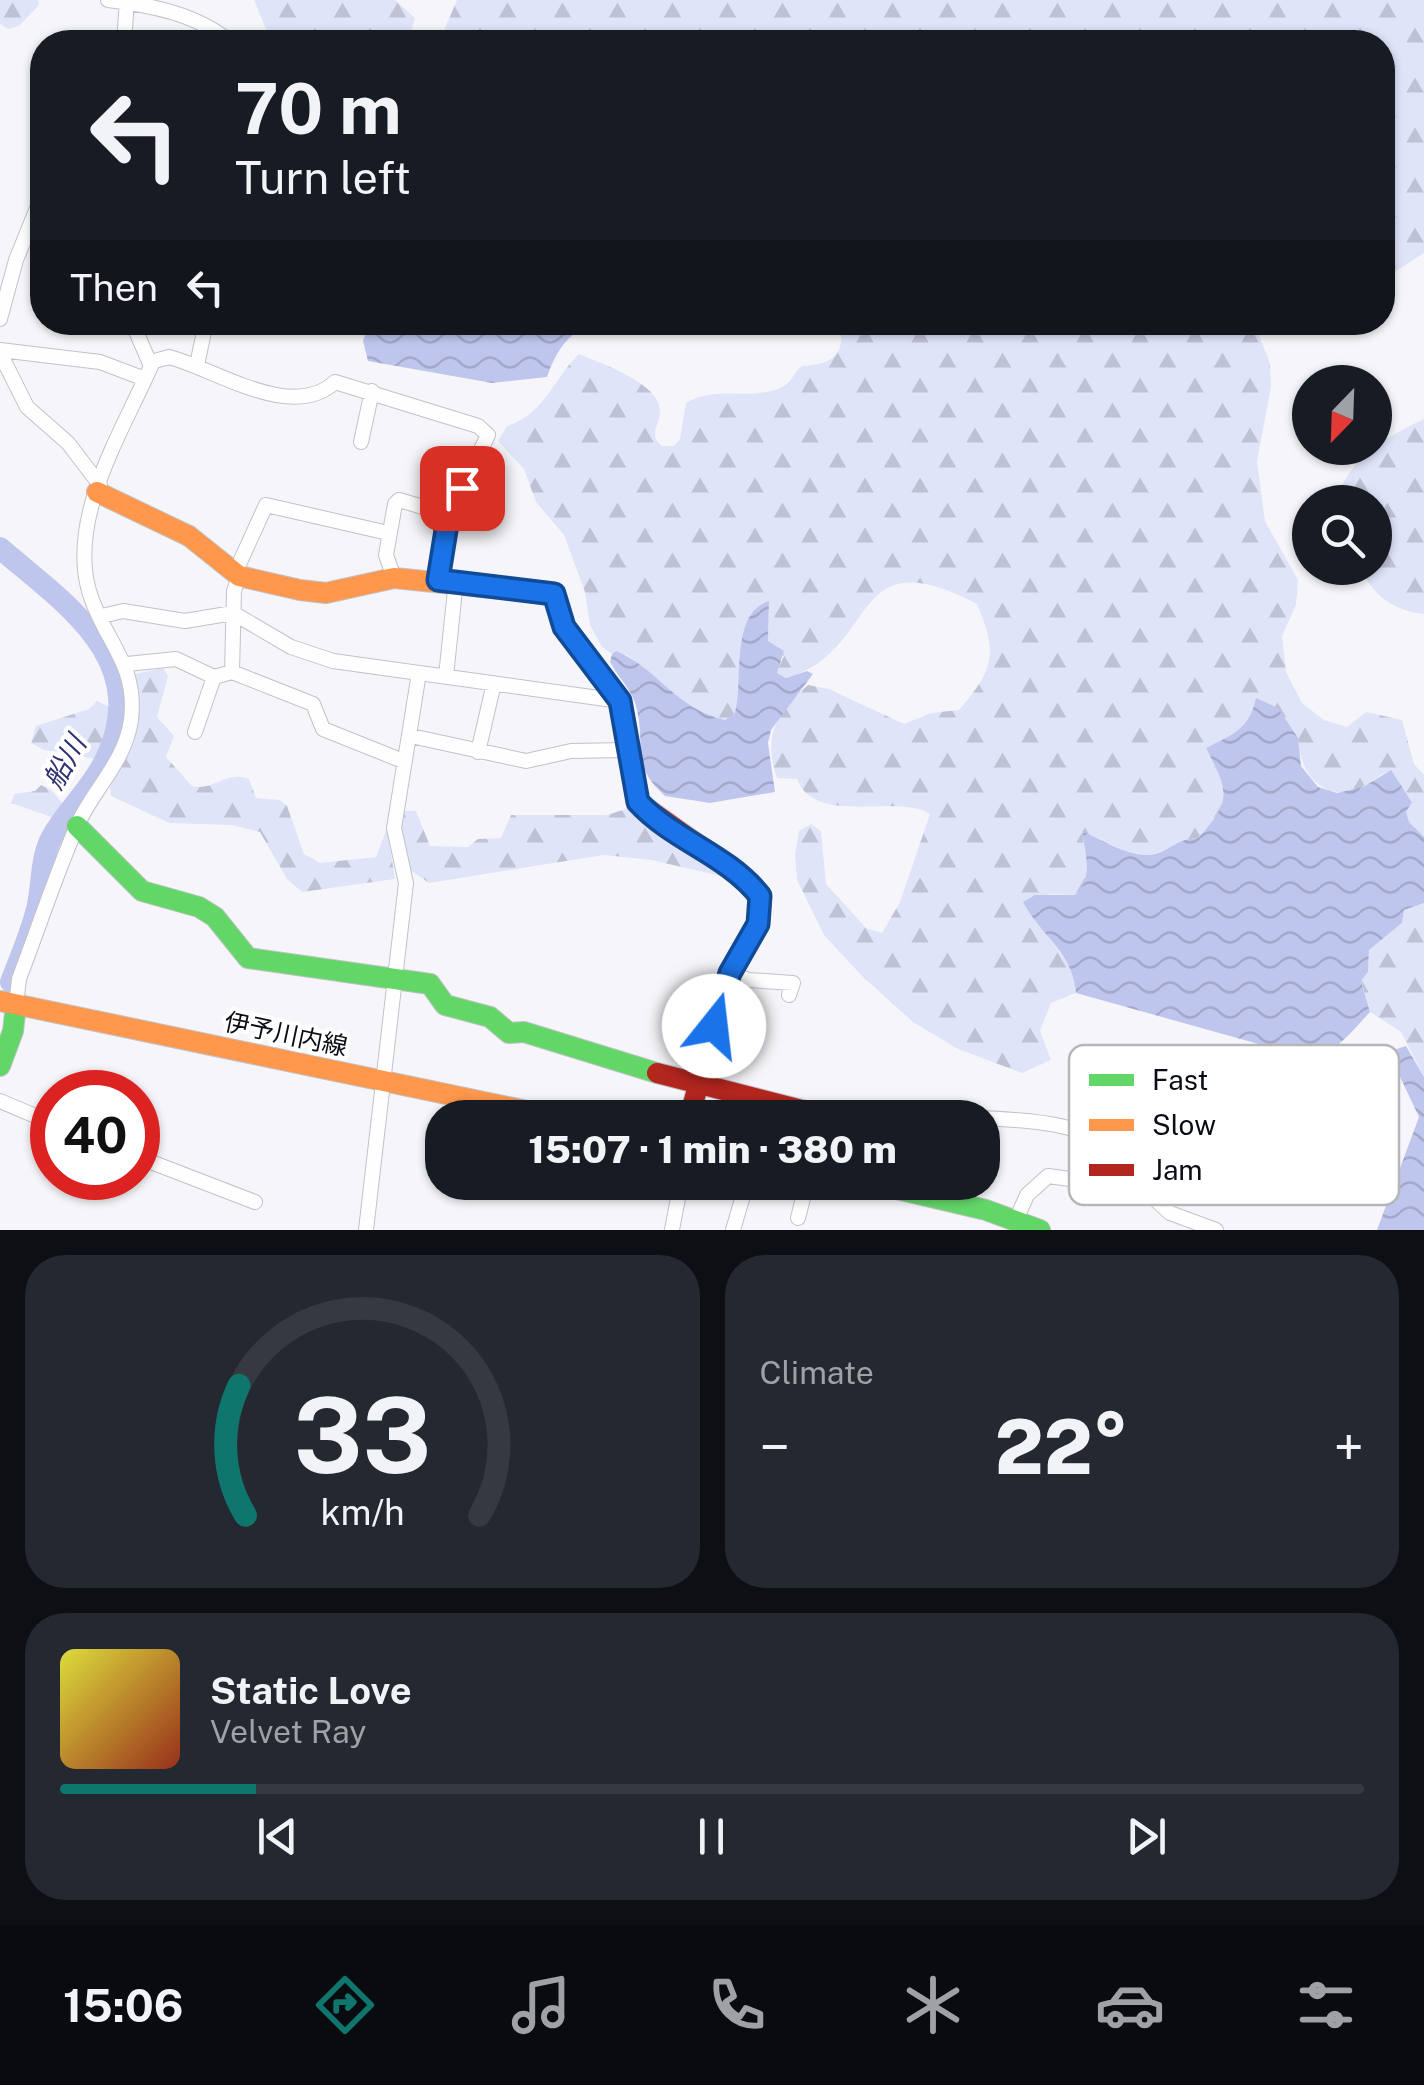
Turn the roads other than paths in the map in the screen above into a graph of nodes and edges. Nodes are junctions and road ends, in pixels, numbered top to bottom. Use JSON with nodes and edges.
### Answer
{"nodes":[{"id":1,"x":108,"y":0,"type":"edge"},
{"id":2,"x":127,"y":1,"type":"edge"},
{"id":3,"x":125,"y":30,"type":"edge"},
{"id":4,"x":213,"y":30,"type":"edge"},
{"id":5,"x":30,"y":226,"type":"edge"},
{"id":6,"x":0,"y":319,"type":"edge"},
{"id":7,"x":138,"y":335,"type":"edge"},
{"id":8,"x":203,"y":335,"type":"edge"},
{"id":9,"x":0,"y":352,"type":"edge"},
{"id":10,"x":151,"y":362,"type":"junction"},
{"id":11,"x":197,"y":365,"type":"junction"},
{"id":12,"x":146,"y":379,"type":"junction"},
{"id":13,"x":6,"y":386,"type":"edge"},
{"id":14,"x":372,"y":391,"type":"junction"},
{"id":15,"x":361,"y":442,"type":"dead end"},
{"id":16,"x":98,"y":488,"type":"junction"},
{"id":17,"x":450,"y":515,"type":"junction"},
{"id":18,"x":388,"y":533,"type":"junction"},
{"id":19,"x":237,"y":575,"type":"junction"},
{"id":20,"x":394,"y":578,"type":"junction"},
{"id":21,"x":447,"y":581,"type":"junction"},
{"id":22,"x":233,"y":613,"type":"junction"},
{"id":23,"x":102,"y":616,"type":"junction"},
{"id":24,"x":127,"y":664,"type":"junction"},
{"id":25,"x":232,"y":672,"type":"junction"},
{"id":26,"x":419,"y":672,"type":"junction"},
{"id":27,"x":446,"y":676,"type":"junction"},
{"id":28,"x":214,"y":677,"type":"junction"},
{"id":29,"x":494,"y":683,"type":"junction"},
{"id":30,"x":620,"y":701,"type":"junction"},
{"id":31,"x":195,"y":732,"type":"dead end"},
{"id":32,"x":411,"y":736,"type":"junction"},
{"id":33,"x":625,"y":750,"type":"junction"},
{"id":34,"x":478,"y":752,"type":"junction"},
{"id":35,"x":403,"y":760,"type":"junction"},
{"id":36,"x":77,"y":826,"type":"junction"},
{"id":37,"x":730,"y":973,"type":"junction"},
{"id":38,"x":392,"y":978,"type":"junction"},
{"id":39,"x":790,"y":995,"type":"dead end"},
{"id":40,"x":8,"y":1003,"type":"edge"},
{"id":41,"x":0,"y":1066,"type":"edge"},
{"id":42,"x":384,"y":1080,"type":"junction"},
{"id":43,"x":698,"y":1086,"type":"junction"},
{"id":44,"x":477,"y":1100,"type":"edge"},
{"id":45,"x":694,"y":1100,"type":"edge"},
{"id":46,"x":757,"y":1100,"type":"edge"},
{"id":47,"x":0,"y":1101,"type":"edge"},
{"id":48,"x":30,"y":1113,"type":"edge"},
{"id":49,"x":1000,"y":1120,"type":"edge"},
{"id":50,"x":1069,"y":1131,"type":"edge"},
{"id":51,"x":160,"y":1166,"type":"edge"},
{"id":52,"x":1069,"y":1179,"type":"edge"},
{"id":53,"x":677,"y":1200,"type":"edge"},
{"id":54,"x":742,"y":1200,"type":"edge"},
{"id":55,"x":802,"y":1200,"type":"edge"},
{"id":56,"x":963,"y":1200,"type":"edge"},
{"id":57,"x":254,"y":1202,"type":"dead end"},
{"id":58,"x":1159,"y":1205,"type":"edge"},
{"id":59,"x":798,"y":1218,"type":"dead end"},
{"id":60,"x":1016,"y":1220,"type":"junction"},
{"id":61,"x":366,"y":1230,"type":"edge"},
{"id":62,"x":672,"y":1230,"type":"edge"},
{"id":63,"x":733,"y":1230,"type":"edge"},
{"id":64,"x":1040,"y":1230,"type":"edge"},
{"id":65,"x":1216,"y":1230,"type":"edge"}],
"edges":[{"from":1,"to":2,"type":"street"},
{"from":2,"to":3,"type":"street"},
{"from":2,"to":4,"type":"street"},
{"from":5,"to":6,"type":"street"},
{"from":7,"to":10,"type":"street"},
{"from":8,"to":11,"type":"street"},
{"from":9,"to":12,"type":"street"},
{"from":9,"to":13,"type":"street"},
{"from":10,"to":11,"type":"street"},
{"from":10,"to":12,"type":"street"},
{"from":11,"to":14,"type":"street"},
{"from":12,"to":16,"type":"street"},
{"from":13,"to":16,"type":"street"},
{"from":14,"to":15,"type":"street"},
{"from":14,"to":17,"type":"street"},
{"from":16,"to":19,"type":"street"},
{"from":16,"to":23,"type":"street"},
{"from":17,"to":18,"type":"street"},
{"from":17,"to":21,"type":"street"},
{"from":18,"to":19,"type":"street"},
{"from":18,"to":20,"type":"street"},
{"from":19,"to":20,"type":"street"},
{"from":19,"to":22,"type":"street"},
{"from":20,"to":21,"type":"street"},
{"from":21,"to":27,"type":"street"},
{"from":21,"to":30,"type":"street"},
{"from":22,"to":23,"type":"street"},
{"from":22,"to":25,"type":"street"},
{"from":22,"to":26,"type":"street"},
{"from":23,"to":24,"type":"street"},
{"from":24,"to":28,"type":"street"},
{"from":24,"to":36,"type":"street"},
{"from":25,"to":28,"type":"street"},
{"from":25,"to":35,"type":"street"},
{"from":26,"to":27,"type":"street"},
{"from":26,"to":32,"type":"street"},
{"from":27,"to":29,"type":"street"},
{"from":28,"to":31,"type":"street"},
{"from":29,"to":30,"type":"street"},
{"from":29,"to":34,"type":"street"},
{"from":30,"to":33,"type":"street"},
{"from":32,"to":34,"type":"street"},
{"from":32,"to":35,"type":"street"},
{"from":33,"to":34,"type":"street"},
{"from":33,"to":37,"type":"street"},
{"from":35,"to":38,"type":"street"},
{"from":36,"to":38,"type":"street"},
{"from":36,"to":40,"type":"street"},
{"from":37,"to":39,"type":"street"},
{"from":37,"to":43,"type":"street"},
{"from":38,"to":42,"type":"street"},
{"from":38,"to":43,"type":"street"},
{"from":40,"to":41,"type":"street"},
{"from":40,"to":42,"type":"street","name":"伊予川内線"},
{"from":42,"to":44,"type":"street","name":"伊予川内線"},
{"from":42,"to":61,"type":"street"},
{"from":43,"to":45,"type":"street"},
{"from":43,"to":46,"type":"street"},
{"from":47,"to":48,"type":"street"},
{"from":49,"to":50,"type":"street"},
{"from":51,"to":57,"type":"street"},
{"from":52,"to":60,"type":"street"},
{"from":53,"to":62,"type":"street"},
{"from":54,"to":63,"type":"street"},
{"from":55,"to":59,"type":"street"},
{"from":56,"to":60,"type":"street"},
{"from":58,"to":65,"type":"street"},
{"from":60,"to":64,"type":"street"}]}
